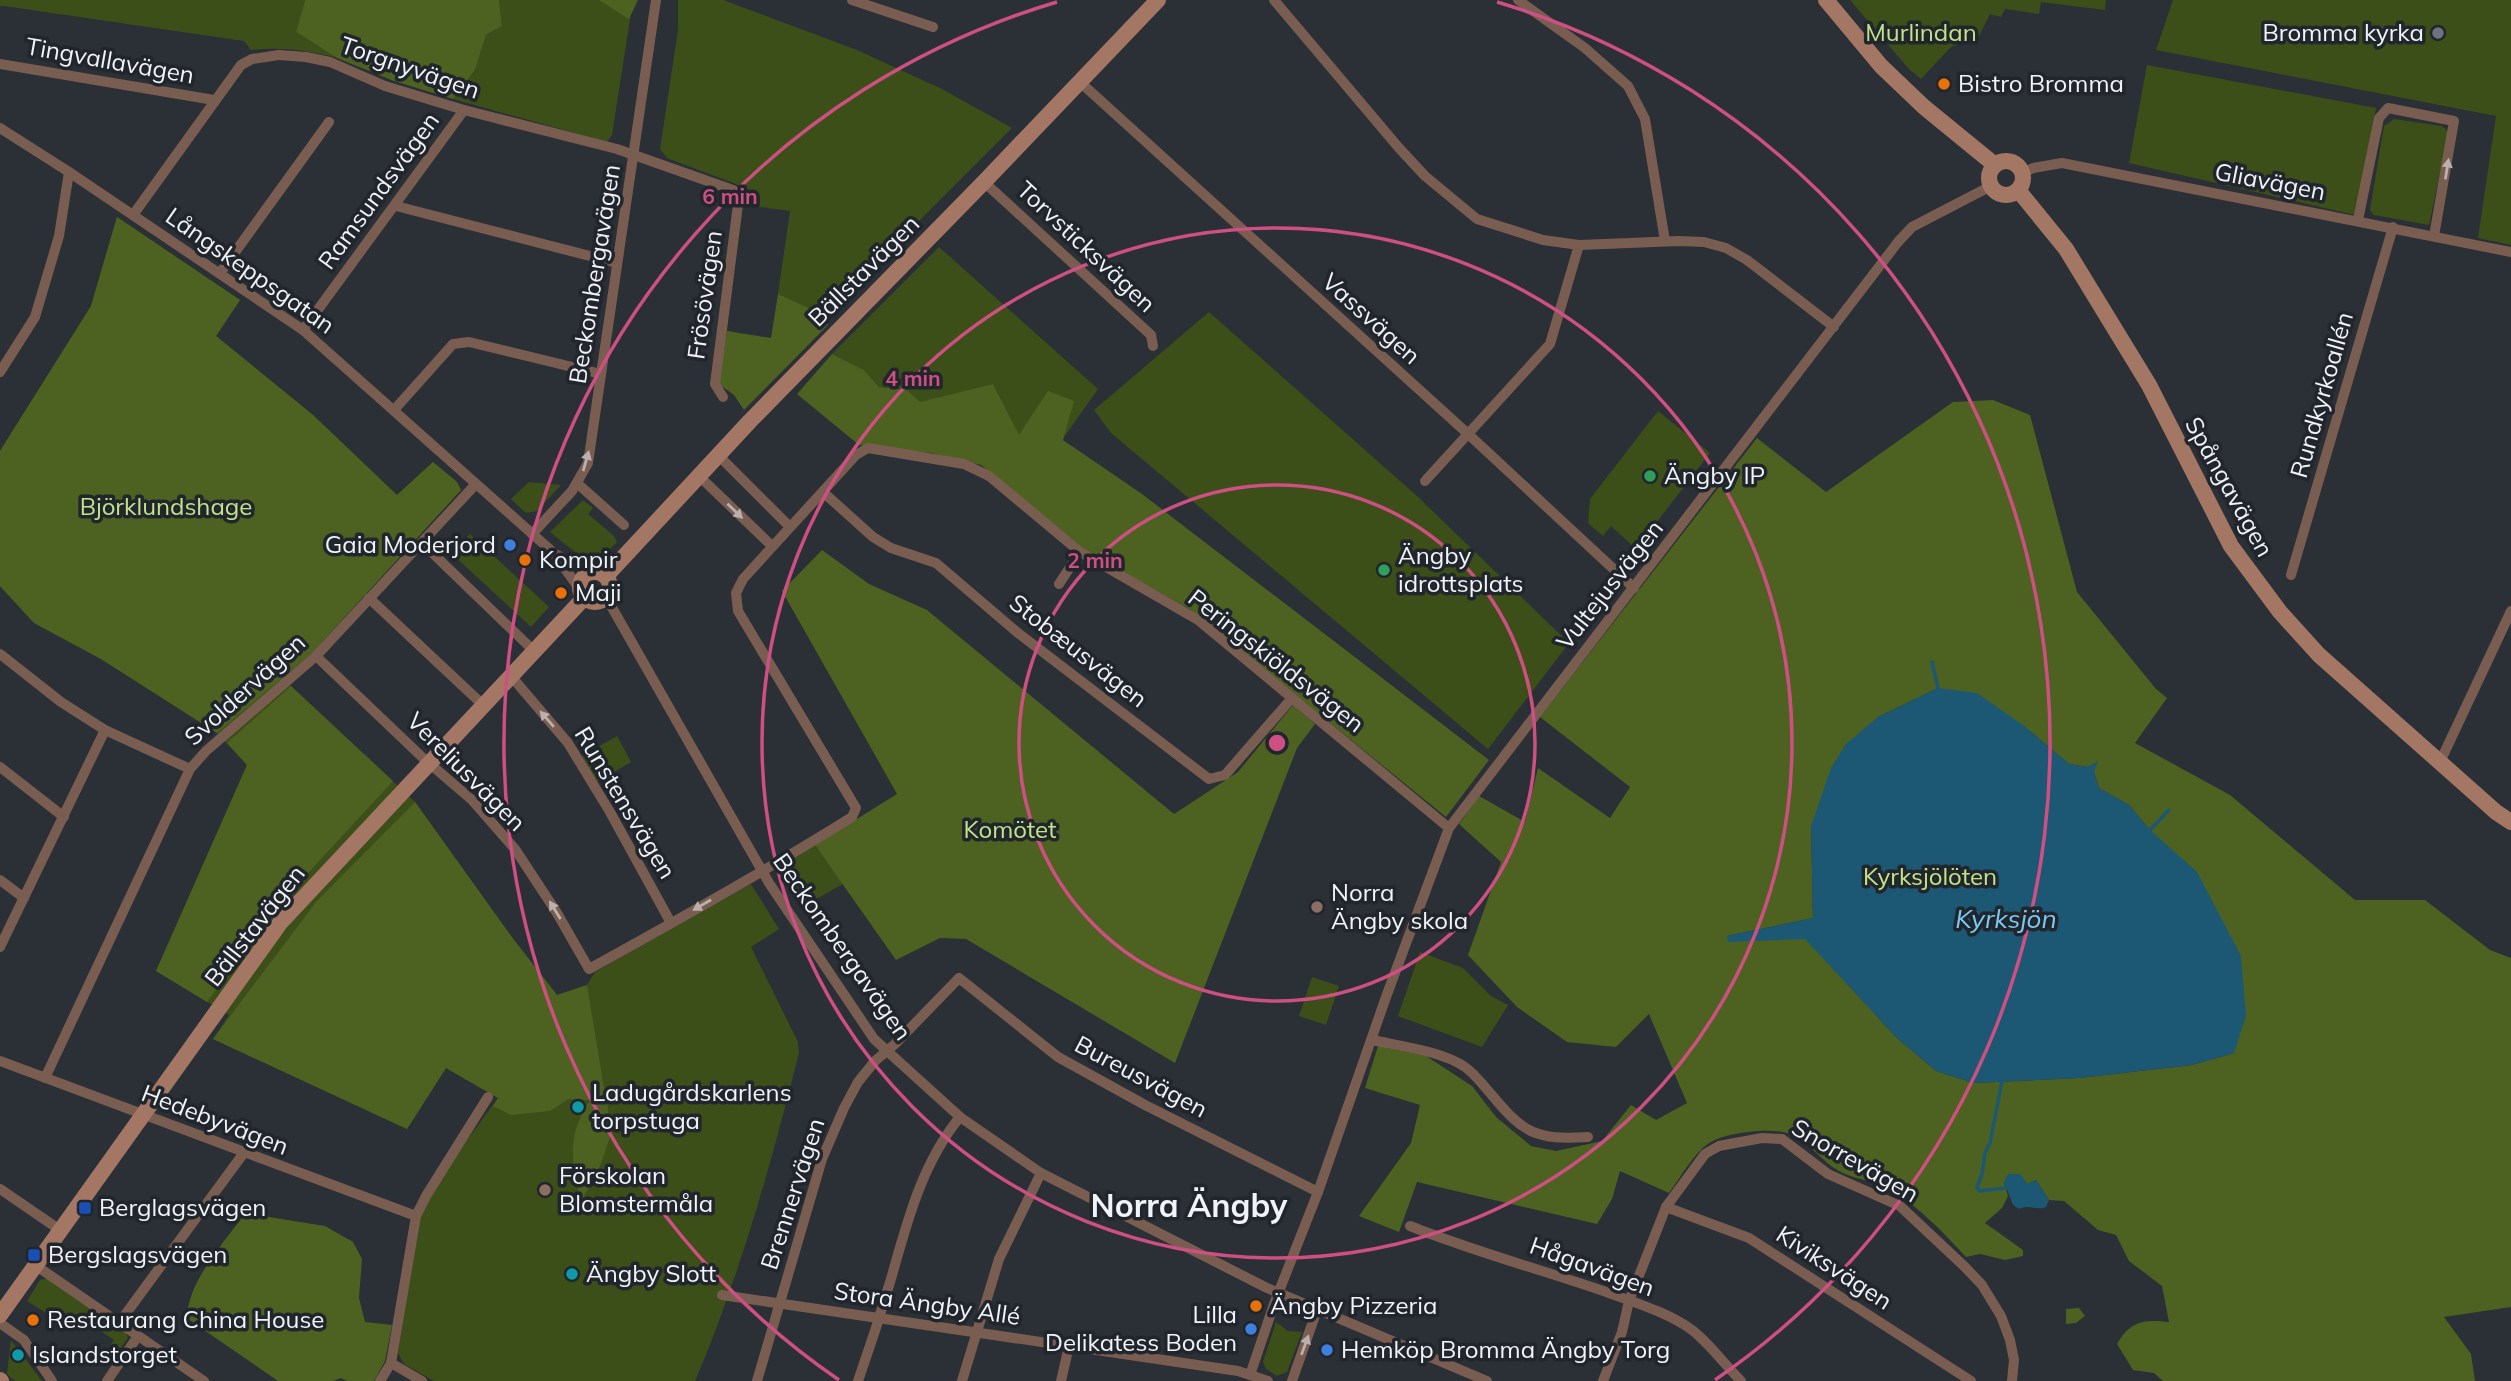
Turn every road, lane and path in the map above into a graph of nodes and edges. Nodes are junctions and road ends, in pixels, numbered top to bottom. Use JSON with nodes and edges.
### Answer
{"nodes":[{"id":1,"x":656,"y":0,"type":"edge"},
{"id":2,"x":852,"y":0,"type":"edge"},
{"id":3,"x":1158,"y":0,"type":"edge"},
{"id":4,"x":1274,"y":0,"type":"edge"},
{"id":5,"x":1518,"y":0,"type":"edge"},
{"id":6,"x":1826,"y":0,"type":"edge"},
{"id":7,"x":933,"y":27,"type":"dead end"},
{"id":8,"x":0,"y":64,"type":"edge"},
{"id":9,"x":1080,"y":82,"type":"junction"},
{"id":10,"x":214,"y":100,"type":"junction"},
{"id":11,"x":464,"y":110,"type":"junction"},
{"id":12,"x":330,"y":122,"type":"dead end"},
{"id":13,"x":0,"y":128,"type":"edge"},
{"id":14,"x":634,"y":155,"type":"junction"},
{"id":15,"x":1995,"y":165,"type":"junction"},
{"id":16,"x":69,"y":172,"type":"junction"},
{"id":17,"x":2023,"y":173,"type":"junction"},
{"id":18,"x":984,"y":182,"type":"junction"},
{"id":19,"x":1991,"y":186,"type":"junction"},
{"id":20,"x":2018,"y":190,"type":"junction"},
{"id":21,"x":739,"y":197,"type":"joint"},
{"id":22,"x":396,"y":206,"type":"junction"},
{"id":23,"x":134,"y":215,"type":"junction"},
{"id":24,"x":2358,"y":220,"type":"junction"},
{"id":25,"x":2393,"y":227,"type":"junction"},
{"id":26,"x":2434,"y":236,"type":"junction"},
{"id":27,"x":1665,"y":241,"type":"junction"},
{"id":28,"x":1579,"y":245,"type":"junction"},
{"id":29,"x":2511,"y":251,"type":"edge"},
{"id":30,"x":617,"y":263,"type":"junction"},
{"id":31,"x":220,"y":273,"type":"junction"},
{"id":32,"x":1834,"y":327,"type":"junction"},
{"id":33,"x":303,"y":330,"type":"junction"},
{"id":34,"x":1153,"y":346,"type":"dead end"},
{"id":35,"x":0,"y":372,"type":"edge"},
{"id":36,"x":601,"y":374,"type":"junction"},
{"id":37,"x":723,"y":397,"type":"dead end"},
{"id":38,"x":394,"y":410,"type":"junction"},
{"id":39,"x":1467,"y":433,"type":"junction"},
{"id":40,"x":718,"y":455,"type":"junction"},
{"id":41,"x":699,"y":476,"type":"junction"},
{"id":42,"x":1425,"y":481,"type":"dead end"},
{"id":43,"x":578,"y":484,"type":"junction"},
{"id":44,"x":475,"y":485,"type":"junction"},
{"id":45,"x":822,"y":492,"type":"junction"},
{"id":46,"x":624,"y":525,"type":"dead end"},
{"id":47,"x":789,"y":526,"type":"junction"},
{"id":48,"x":532,"y":534,"type":"junction"},
{"id":49,"x":422,"y":543,"type":"junction"},
{"id":50,"x":772,"y":545,"type":"junction"},
{"id":51,"x":1080,"y":552,"type":"junction"},
{"id":52,"x":555,"y":554,"type":"junction"},
{"id":53,"x":598,"y":574,"type":"junction"},
{"id":54,"x":2291,"y":575,"type":"dead end"},
{"id":55,"x":1059,"y":584,"type":"dead end"},
{"id":56,"x":1634,"y":589,"type":"junction"},
{"id":57,"x":582,"y":595,"type":"junction"},
{"id":58,"x":606,"y":597,"type":"junction"},
{"id":59,"x":369,"y":598,"type":"junction"},
{"id":60,"x":2511,"y":611,"type":"edge"},
{"id":61,"x":534,"y":651,"type":"junction"},
{"id":62,"x":0,"y":654,"type":"edge"},
{"id":63,"x":316,"y":656,"type":"junction"},
{"id":64,"x":510,"y":676,"type":"junction"},
{"id":65,"x":1292,"y":698,"type":"junction"},
{"id":66,"x":483,"y":705,"type":"junction"},
{"id":67,"x":105,"y":730,"type":"junction"},
{"id":68,"x":429,"y":762,"type":"junction"},
{"id":69,"x":2440,"y":762,"type":"junction"},
{"id":70,"x":0,"y":767,"type":"edge"},
{"id":71,"x":190,"y":769,"type":"junction"},
{"id":72,"x":64,"y":817,"type":"junction"},
{"id":73,"x":2511,"y":822,"type":"edge"},
{"id":74,"x":1449,"y":828,"type":"junction"},
{"id":75,"x":762,"y":872,"type":"junction"},
{"id":76,"x":0,"y":880,"type":"edge"},
{"id":77,"x":24,"y":898,"type":"junction"},
{"id":78,"x":671,"y":923,"type":"junction"},
{"id":79,"x":0,"y":947,"type":"edge"},
{"id":80,"x":959,"y":978,"type":"joint"},
{"id":81,"x":1372,"y":1040,"type":"junction"},
{"id":82,"x":886,"y":1052,"type":"junction"},
{"id":83,"x":0,"y":1061,"type":"edge"},
{"id":84,"x":45,"y":1077,"type":"junction"},
{"id":85,"x":488,"y":1097,"type":"dead end"},
{"id":86,"x":144,"y":1116,"type":"junction"},
{"id":87,"x":960,"y":1117,"type":"junction"},
{"id":88,"x":1588,"y":1137,"type":"dead end"},
{"id":89,"x":243,"y":1154,"type":"junction"},
{"id":90,"x":1041,"y":1173,"type":"junction"},
{"id":91,"x":0,"y":1189,"type":"edge"},
{"id":92,"x":1318,"y":1192,"type":"junction"},
{"id":93,"x":1666,"y":1207,"type":"junction"},
{"id":94,"x":416,"y":1216,"type":"junction"},
{"id":95,"x":1410,"y":1226,"type":"dead end"},
{"id":96,"x":60,"y":1230,"type":"junction"},
{"id":97,"x":35,"y":1265,"type":"junction"},
{"id":98,"x":1278,"y":1294,"type":"junction"},
{"id":99,"x":722,"y":1295,"type":"dead end"},
{"id":100,"x":1629,"y":1301,"type":"junction"},
{"id":101,"x":779,"y":1303,"type":"junction"},
{"id":102,"x":1317,"y":1310,"type":"junction"},
{"id":103,"x":0,"y":1315,"type":"edge"},
{"id":104,"x":879,"y":1318,"type":"junction"},
{"id":105,"x":0,"y":1323,"type":"edge"},
{"id":106,"x":119,"y":1323,"type":"junction"},
{"id":107,"x":977,"y":1332,"type":"junction"},
{"id":108,"x":138,"y":1336,"type":"junction"},
{"id":109,"x":1069,"y":1346,"type":"junction"},
{"id":110,"x":391,"y":1363,"type":"junction"},
{"id":111,"x":1250,"y":1375,"type":"junction"},
{"id":112,"x":52,"y":1381,"type":"edge"},
{"id":113,"x":107,"y":1381,"type":"edge"},
{"id":114,"x":204,"y":1381,"type":"edge"},
{"id":115,"x":380,"y":1381,"type":"edge"},
{"id":116,"x":422,"y":1381,"type":"edge"},
{"id":117,"x":757,"y":1381,"type":"edge"},
{"id":118,"x":858,"y":1381,"type":"edge"},
{"id":119,"x":962,"y":1381,"type":"edge"},
{"id":120,"x":1061,"y":1381,"type":"edge"},
{"id":121,"x":1269,"y":1381,"type":"edge"},
{"id":122,"x":1292,"y":1381,"type":"edge"},
{"id":123,"x":1487,"y":1381,"type":"edge"},
{"id":124,"x":1603,"y":1381,"type":"edge"},
{"id":125,"x":1741,"y":1381,"type":"edge"},
{"id":126,"x":1971,"y":1381,"type":"edge"},
{"id":127,"x":2012,"y":1381,"type":"edge"}],
"edges":[{"from":1,"to":14,"type":"street","name":"Beckombergavägen"},
{"from":2,"to":7,"type":"street"},
{"from":3,"to":9,"type":"street","name":"Bällstavägen"},
{"from":4,"to":28,"type":"street"},
{"from":5,"to":27,"type":"street"},
{"from":6,"to":15,"type":"street"},
{"from":8,"to":10,"type":"street","name":"Tingvallavägen"},
{"from":9,"to":18,"type":"street","name":"Bällstavägen"},
{"from":9,"to":39,"type":"street","name":"Vassvägen"},
{"from":10,"to":11,"type":"street","name":"Torgnyvägen"},
{"from":10,"to":23,"type":"street","name":"Torgnyvägen"},
{"from":11,"to":14,"type":"street","name":"Torgnyvägen"},
{"from":11,"to":22,"type":"street","name":"Ramsundsvägen"},
{"from":12,"to":31,"type":"street"},
{"from":13,"to":16,"type":"street","name":"Långskeppsgatan"},
{"from":14,"to":21,"type":"street","name":"Torgnyvägen"},
{"from":14,"to":30,"type":"street","name":"Beckombergavägen"},
{"from":15,"to":17,"type":"street"},
{"from":15,"to":19,"type":"street"},
{"from":16,"to":23,"type":"street","name":"Långskeppsgatan"},
{"from":16,"to":35,"type":"street"},
{"from":17,"to":20,"type":"street"},
{"from":17,"to":24,"type":"street","name":"Gliavägen"},
{"from":18,"to":34,"type":"street","name":"Torvsticksvägen"},
{"from":18,"to":40,"type":"street","name":"Bällstavägen"},
{"from":19,"to":20,"type":"street"},
{"from":19,"to":32,"type":"street","name":"Vultejusvägen"},
{"from":20,"to":69,"type":"street","name":"Spångavägen"},
{"from":21,"to":37,"type":"street","name":"Frösövägen"},
{"from":22,"to":30,"type":"street"},
{"from":22,"to":33,"type":"street","name":"Ramsundsvägen"},
{"from":23,"to":31,"type":"street","name":"Långskeppsgatan"},
{"from":24,"to":25,"type":"street","name":"Gliavägen"},
{"from":26,"to":24,"type":"street","one_way":true},
{"from":25,"to":26,"type":"street","name":"Gliavägen"},
{"from":25,"to":54,"type":"street","name":"Rundkyrkoallén"},
{"from":26,"to":29,"type":"street","name":"Gliavägen"},
{"from":27,"to":28,"type":"street"},
{"from":27,"to":32,"type":"street"},
{"from":28,"to":39,"type":"street"},
{"from":30,"to":36,"type":"street","name":"Beckombergavägen"},
{"from":31,"to":33,"type":"street","name":"Långskeppsgatan"},
{"from":32,"to":56,"type":"street","name":"Vultejusvägen"},
{"from":33,"to":38,"type":"street","name":"Långskeppsgatan"},
{"from":36,"to":38,"type":"street"},
{"from":43,"to":36,"type":"street","name":"Beckombergavägen","one_way":true},
{"from":38,"to":44,"type":"street","name":"Långskeppsgatan"},
{"from":39,"to":42,"type":"street"},
{"from":39,"to":56,"type":"street","name":"Vassvägen"},
{"from":40,"to":41,"type":"street","name":"Bällstavägen"},
{"from":40,"to":47,"type":"street"},
{"from":41,"to":50,"type":"street","one_way":true},
{"from":41,"to":53,"type":"street","name":"Bällstavägen"},
{"from":43,"to":46,"type":"street"},
{"from":43,"to":48,"type":"street","name":"Beckombergavägen"},
{"from":44,"to":48,"type":"street","name":"Långskeppsgatan"},
{"from":44,"to":49,"type":"street","name":"Svoldervägen"},
{"from":45,"to":47,"type":"street","name":"Peringskiöldsvägen"},
{"from":45,"to":51,"type":"street","name":"Peringskiöldsvägen"},
{"from":45,"to":65,"type":"street","name":"Stobæusvägen"},
{"from":47,"to":50,"type":"street","name":"Peringskiöldsvägen"},
{"from":48,"to":52,"type":"street","name":"Långskeppsgatan"},
{"from":49,"to":59,"type":"street","name":"Svoldervägen"},
{"from":49,"to":61,"type":"street"},
{"from":50,"to":75,"type":"street","name":"Peringskiöldsvägen"},
{"from":51,"to":55,"type":"street"},
{"from":51,"to":65,"type":"street","name":"Peringskiöldsvägen"},
{"from":52,"to":53,"type":"street","name":"Långskeppsgatan"},
{"from":52,"to":57,"type":"street","name":"Långskeppsgatan"},
{"from":53,"to":57,"type":"street","name":"Bällstavägen"},
{"from":53,"to":58,"type":"street"},
{"from":56,"to":74,"type":"street","name":"Vultejusvägen"},
{"from":57,"to":58,"type":"street"},
{"from":57,"to":61,"type":"street","name":"Bällstavägen"},
{"from":58,"to":75,"type":"street","name":"Beckombergavägen"},
{"from":59,"to":63,"type":"street","name":"Svoldervägen"},
{"from":59,"to":66,"type":"street"},
{"from":60,"to":69,"type":"street"},
{"from":61,"to":64,"type":"street","name":"Bällstavägen"},
{"from":62,"to":67,"type":"street"},
{"from":63,"to":68,"type":"street","name":"Vereliusvägen"},
{"from":63,"to":71,"type":"street","name":"Svoldervägen"},
{"from":64,"to":66,"type":"street","name":"Bällstavägen"},
{"from":78,"to":64,"type":"street","name":"Runstensvägen","one_way":true},
{"from":65,"to":74,"type":"street","name":"Peringskiöldsvägen"},
{"from":66,"to":68,"type":"street","name":"Bällstavägen"},
{"from":67,"to":71,"type":"street"},
{"from":67,"to":72,"type":"street"},
{"from":78,"to":68,"type":"street","name":"Vereliusvägen","one_way":true},
{"from":68,"to":86,"type":"street","name":"Bällstavägen"},
{"from":69,"to":73,"type":"street","name":"Spångavägen"},
{"from":70,"to":72,"type":"street"},
{"from":71,"to":84,"type":"street","name":"Svoldervägen"},
{"from":72,"to":77,"type":"street"},
{"from":74,"to":81,"type":"street","name":"Vultejusvägen"},
{"from":75,"to":78,"type":"street","one_way":true},
{"from":75,"to":82,"type":"street","name":"Beckombergavägen"},
{"from":76,"to":77,"type":"street"},
{"from":77,"to":79,"type":"street"},
{"from":80,"to":82,"type":"street","name":"Brennervägen"},
{"from":80,"to":92,"type":"street","name":"Bureusvägen"},
{"from":81,"to":88,"type":"street"},
{"from":81,"to":92,"type":"street","name":"Vultejusvägen"},
{"from":82,"to":87,"type":"street","name":"Beckombergavägen"},
{"from":82,"to":101,"type":"street","name":"Brennervägen"},
{"from":83,"to":84,"type":"street","name":"Hedebyvägen"},
{"from":84,"to":86,"type":"street","name":"Hedebyvägen"},
{"from":85,"to":94,"type":"street"},
{"from":86,"to":89,"type":"street","name":"Hedebyvägen"},
{"from":86,"to":96,"type":"street","name":"Bällstavägen"},
{"from":87,"to":90,"type":"street","name":"Beckombergavägen"},
{"from":87,"to":104,"type":"street"},
{"from":89,"to":94,"type":"street","name":"Hedebyvägen"},
{"from":89,"to":106,"type":"street"},
{"from":90,"to":98,"type":"street","name":"Beckombergavägen"},
{"from":90,"to":107,"type":"street"},
{"from":91,"to":96,"type":"street"},
{"from":92,"to":98,"type":"street","name":"Vultejusvägen"},
{"from":93,"to":100,"type":"street","name":"Snorrevägen"},
{"from":93,"to":126,"type":"street","name":"Kiviksvägen"},
{"from":93,"to":127,"type":"street","name":"Snorrevägen"},
{"from":94,"to":110,"type":"street"},
{"from":95,"to":100,"type":"street","name":"Hågavägen"},
{"from":96,"to":97,"type":"street","name":"Bällstavägen"},
{"from":97,"to":103,"type":"street","name":"Bällstavägen"},
{"from":97,"to":106,"type":"street"},
{"from":98,"to":102,"type":"street","name":"Beckombergavägen"},
{"from":98,"to":111,"type":"street","name":"Vultejusvägen"},
{"from":99,"to":101,"type":"street","name":"Stora Ängby Allé"},
{"from":100,"to":124,"type":"street","name":"Snorrevägen"},
{"from":100,"to":125,"type":"street","name":"Hågavägen"},
{"from":101,"to":104,"type":"street","name":"Stora Ängby Allé"},
{"from":101,"to":117,"type":"street","name":"Brennervägen"},
{"from":122,"to":102,"type":"street","one_way":true},
{"from":102,"to":123,"type":"street","name":"Beckombergavägen"},
{"from":104,"to":107,"type":"street","name":"Stora Ängby Allé"},
{"from":104,"to":118,"type":"street"},
{"from":105,"to":112,"type":"street"},
{"from":106,"to":108,"type":"street"},
{"from":107,"to":109,"type":"street","name":"Stora Ängby Allé"},
{"from":107,"to":119,"type":"street"},
{"from":108,"to":113,"type":"street"},
{"from":108,"to":114,"type":"street"},
{"from":109,"to":111,"type":"street","name":"Stora Ängby Allé"},
{"from":109,"to":120,"type":"street"},
{"from":110,"to":115,"type":"street"},
{"from":110,"to":116,"type":"street"},
{"from":111,"to":121,"type":"street","name":"Stora Ängby Allé"}]}
